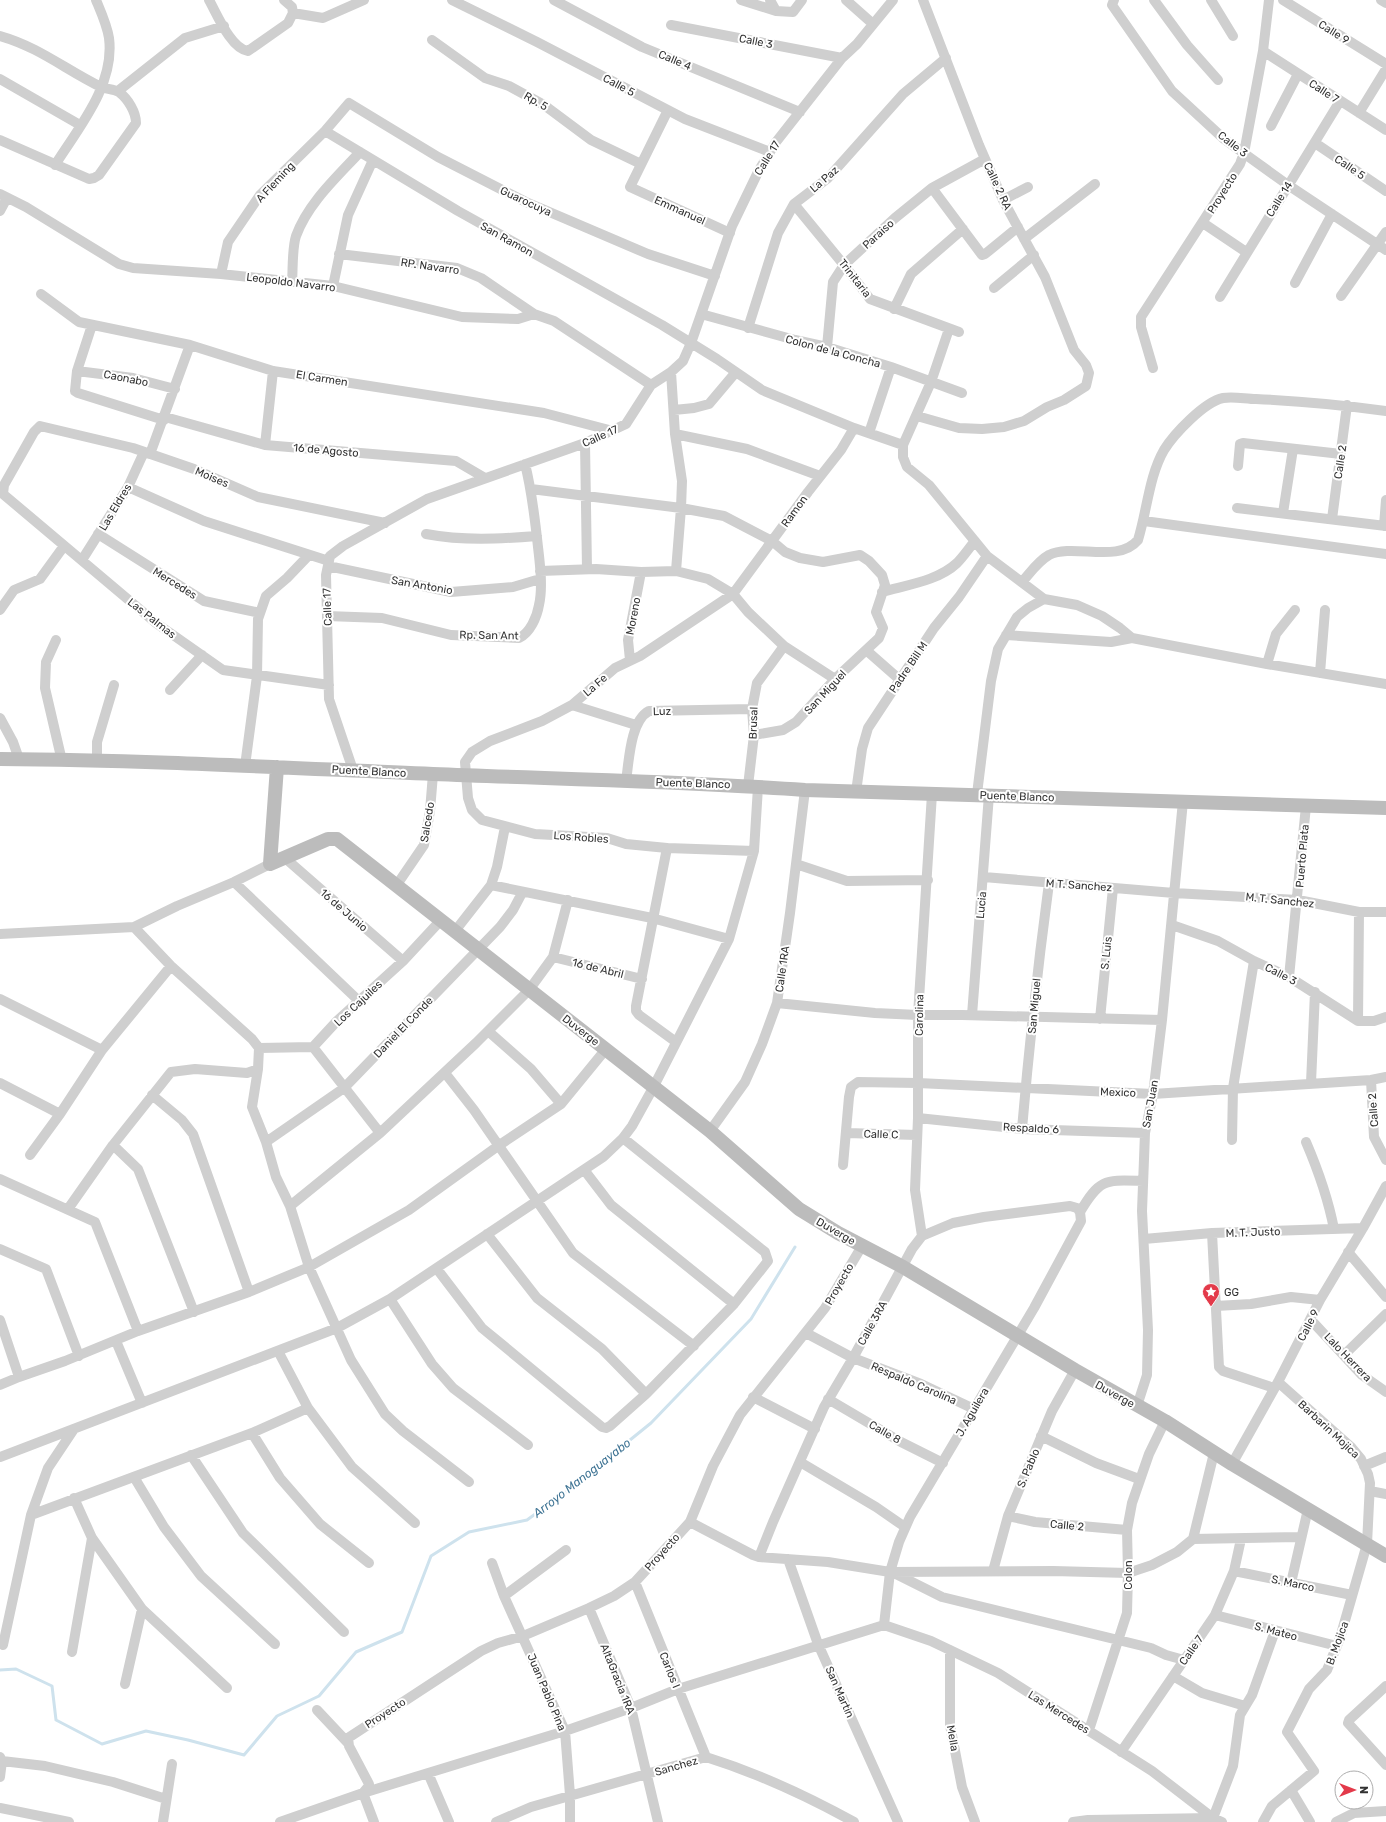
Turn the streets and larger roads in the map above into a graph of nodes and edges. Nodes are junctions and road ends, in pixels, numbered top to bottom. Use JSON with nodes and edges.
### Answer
{"nodes":[{"id":1,"x":96,"y":0,"type":"edge"},
{"id":2,"x":209,"y":0,"type":"edge"},
{"id":3,"x":284,"y":0,"type":"edge"},
{"id":4,"x":364,"y":0,"type":"edge"},
{"id":5,"x":452,"y":0,"type":"edge"},
{"id":6,"x":554,"y":0,"type":"edge"},
{"id":7,"x":741,"y":0,"type":"edge"},
{"id":8,"x":770,"y":0,"type":"edge"},
{"id":9,"x":802,"y":0,"type":"edge"},
{"id":10,"x":846,"y":0,"type":"edge"},
{"id":11,"x":893,"y":0,"type":"edge"},
{"id":12,"x":923,"y":0,"type":"edge"},
{"id":13,"x":1154,"y":0,"type":"edge"},
{"id":14,"x":1211,"y":0,"type":"edge"},
{"id":15,"x":1269,"y":0,"type":"edge"},
{"id":16,"x":1283,"y":0,"type":"edge"},
{"id":17,"x":1381,"y":0,"type":"edge"},
{"id":18,"x":1113,"y":3,"type":"edge"},
{"id":19,"x":1386,"y":3,"type":"edge"},
{"id":20,"x":776,"y":11,"type":"junction"},
{"id":21,"x":293,"y":13,"type":"junction"},
{"id":22,"x":670,"y":24,"type":"dead end"},
{"id":23,"x":873,"y":24,"type":"junction"},
{"id":24,"x":224,"y":26,"type":"junction"},
{"id":25,"x":0,"y":36,"type":"edge"},
{"id":26,"x":1233,"y":36,"type":"dead end"},
{"id":27,"x":432,"y":40,"type":"dead end"},
{"id":28,"x":1263,"y":51,"type":"junction"},
{"id":29,"x":842,"y":58,"type":"junction"},
{"id":30,"x":946,"y":58,"type":"junction"},
{"id":31,"x":1386,"y":64,"type":"edge"},
{"id":32,"x":1386,"y":68,"type":"edge"},
{"id":33,"x":1298,"y":74,"type":"junction"},
{"id":34,"x":0,"y":79,"type":"edge"},
{"id":35,"x":1218,"y":80,"type":"dead end"},
{"id":36,"x":102,"y":88,"type":"junction"},
{"id":37,"x":118,"y":92,"type":"junction"},
{"id":38,"x":1340,"y":101,"type":"junction"},
{"id":39,"x":349,"y":104,"type":"joint"},
{"id":40,"x":668,"y":110,"type":"junction"},
{"id":41,"x":800,"y":112,"type":"junction"},
{"id":42,"x":1359,"y":113,"type":"junction"},
{"id":43,"x":80,"y":125,"type":"junction"},
{"id":44,"x":1271,"y":126,"type":"dead end"},
{"id":45,"x":1386,"y":130,"type":"edge"},
{"id":46,"x":325,"y":131,"type":"junction"},
{"id":47,"x":0,"y":140,"type":"edge"},
{"id":48,"x":1315,"y":143,"type":"junction"},
{"id":49,"x":360,"y":152,"type":"junction"},
{"id":50,"x":770,"y":152,"type":"junction"},
{"id":51,"x":1244,"y":153,"type":"junction"},
{"id":52,"x":985,"y":159,"type":"junction"},
{"id":53,"x":373,"y":160,"type":"junction"},
{"id":54,"x":641,"y":164,"type":"junction"},
{"id":55,"x":55,"y":165,"type":"junction"},
{"id":56,"x":1095,"y":184,"type":"dead end"},
{"id":57,"x":1288,"y":185,"type":"junction"},
{"id":58,"x":1028,"y":186,"type":"dead end"},
{"id":59,"x":932,"y":188,"type":"junction"},
{"id":60,"x":1386,"y":191,"type":"edge"},
{"id":61,"x":4,"y":196,"type":"edge"},
{"id":62,"x":1003,"y":200,"type":"junction"},
{"id":63,"x":794,"y":204,"type":"junction"},
{"id":64,"x":0,"y":211,"type":"edge"},
{"id":65,"x":1332,"y":214,"type":"junction"},
{"id":66,"x":1203,"y":223,"type":"junction"},
{"id":67,"x":1018,"y":227,"type":"junction"},
{"id":68,"x":963,"y":229,"type":"junction"},
{"id":69,"x":730,"y":232,"type":"junction"},
{"id":70,"x":1386,"y":232,"type":"edge"},
{"id":71,"x":1024,"y":239,"type":"junction"},
{"id":72,"x":1376,"y":245,"type":"junction"},
{"id":73,"x":1386,"y":250,"type":"edge"},
{"id":74,"x":1246,"y":252,"type":"junction"},
{"id":75,"x":339,"y":254,"type":"junction"},
{"id":76,"x":1034,"y":255,"type":"junction"},
{"id":77,"x":844,"y":264,"type":"junction"},
{"id":78,"x":221,"y":274,"type":"junction"},
{"id":79,"x":715,"y":276,"type":"junction"},
{"id":80,"x":292,"y":282,"type":"junction"},
{"id":81,"x":1295,"y":283,"type":"dead end"},
{"id":82,"x":333,"y":286,"type":"junction"},
{"id":83,"x":994,"y":288,"type":"dead end"},
{"id":84,"x":41,"y":294,"type":"dead end"},
{"id":85,"x":1341,"y":296,"type":"dead end"},
{"id":86,"x":1220,"y":297,"type":"dead end"},
{"id":87,"x":894,"y":309,"type":"junction"},
{"id":88,"x":534,"y":314,"type":"junction"},
{"id":89,"x":701,"y":314,"type":"junction"},
{"id":90,"x":92,"y":324,"type":"junction"},
{"id":91,"x":748,"y":328,"type":"junction"},
{"id":92,"x":691,"y":343,"type":"junction"},
{"id":93,"x":190,"y":345,"type":"junction"},
{"id":94,"x":827,"y":347,"type":"junction"},
{"id":95,"x":891,"y":367,"type":"junction"},
{"id":96,"x":1153,"y":368,"type":"dead end"},
{"id":97,"x":77,"y":371,"type":"junction"},
{"id":98,"x":273,"y":371,"type":"junction"},
{"id":99,"x":671,"y":372,"type":"junction"},
{"id":100,"x":736,"y":372,"type":"junction"},
{"id":101,"x":931,"y":382,"type":"junction"},
{"id":102,"x":651,"y":385,"type":"junction"},
{"id":103,"x":175,"y":389,"type":"junction"},
{"id":104,"x":962,"y":392,"type":"dead end"},
{"id":105,"x":1347,"y":405,"type":"junction"},
{"id":106,"x":674,"y":410,"type":"junction"},
{"id":107,"x":1386,"y":411,"type":"edge"},
{"id":108,"x":917,"y":416,"type":"junction"},
{"id":109,"x":164,"y":418,"type":"junction"},
{"id":110,"x":854,"y":428,"type":"junction"},
{"id":111,"x":613,"y":431,"type":"junction"},
{"id":112,"x":868,"y":433,"type":"junction"},
{"id":113,"x":675,"y":434,"type":"junction"},
{"id":114,"x":585,"y":443,"type":"junction"},
{"id":115,"x":265,"y":445,"type":"junction"},
{"id":116,"x":903,"y":445,"type":"junction"},
{"id":117,"x":1293,"y":449,"type":"junction"},
{"id":118,"x":147,"y":453,"type":"junction"},
{"id":119,"x":1341,"y":454,"type":"junction"},
{"id":120,"x":525,"y":464,"type":"junction"},
{"id":121,"x":1238,"y":466,"type":"dead end"},
{"id":122,"x":820,"y":476,"type":"junction"},
{"id":123,"x":485,"y":478,"type":"junction"},
{"id":124,"x":128,"y":487,"type":"junction"},
{"id":125,"x":531,"y":489,"type":"junction"},
{"id":126,"x":3,"y":494,"type":"joint"},
{"id":127,"x":586,"y":496,"type":"junction"},
{"id":128,"x":1386,"y":500,"type":"edge"},
{"id":129,"x":681,"y":508,"type":"junction"},
{"id":130,"x":1237,"y":508,"type":"dead end"},
{"id":131,"x":1283,"y":513,"type":"junction"},
{"id":132,"x":1332,"y":519,"type":"junction"},
{"id":133,"x":1144,"y":521,"type":"junction"},
{"id":134,"x":385,"y":523,"type":"junction"},
{"id":135,"x":1385,"y":526,"type":"edge"},
{"id":136,"x":98,"y":534,"type":"junction"},
{"id":137,"x":426,"y":534,"type":"dead end"},
{"id":138,"x":536,"y":536,"type":"junction"},
{"id":139,"x":772,"y":541,"type":"junction"},
{"id":140,"x":975,"y":542,"type":"junction"},
{"id":141,"x":64,"y":546,"type":"junction"},
{"id":142,"x":1386,"y":554,"type":"edge"},
{"id":143,"x":309,"y":555,"type":"junction"},
{"id":144,"x":987,"y":556,"type":"junction"},
{"id":145,"x":82,"y":560,"type":"junction"},
{"id":146,"x":328,"y":564,"type":"junction"},
{"id":147,"x":587,"y":569,"type":"junction"},
{"id":148,"x":676,"y":571,"type":"junction"},
{"id":149,"x":641,"y":572,"type":"junction"},
{"id":150,"x":540,"y":575,"type":"junction"},
{"id":151,"x":1022,"y":582,"type":"junction"},
{"id":152,"x":882,"y":592,"type":"junction"},
{"id":153,"x":733,"y":594,"type":"junction"},
{"id":154,"x":1044,"y":599,"type":"junction"},
{"id":155,"x":0,"y":610,"type":"edge"},
{"id":156,"x":1295,"y":610,"type":"dead end"},
{"id":157,"x":1326,"y":610,"type":"dead end"},
{"id":158,"x":260,"y":613,"type":"junction"},
{"id":159,"x":327,"y":616,"type":"junction"},
{"id":160,"x":1006,"y":635,"type":"junction"},
{"id":161,"x":1132,"y":638,"type":"junction"},
{"id":162,"x":56,"y":640,"type":"dead end"},
{"id":163,"x":784,"y":646,"type":"junction"},
{"id":164,"x":866,"y":650,"type":"junction"},
{"id":165,"x":202,"y":655,"type":"junction"},
{"id":166,"x":630,"y":660,"type":"junction"},
{"id":167,"x":1267,"y":664,"type":"junction"},
{"id":168,"x":1320,"y":673,"type":"junction"},
{"id":169,"x":257,"y":676,"type":"junction"},
{"id":170,"x":835,"y":679,"type":"junction"},
{"id":171,"x":899,"y":680,"type":"junction"},
{"id":172,"x":1386,"y":684,"type":"edge"},
{"id":173,"x":114,"y":685,"type":"dead end"},
{"id":174,"x":329,"y":685,"type":"junction"},
{"id":175,"x":170,"y":690,"type":"dead end"},
{"id":176,"x":572,"y":705,"type":"junction"},
{"id":177,"x":752,"y":709,"type":"junction"},
{"id":178,"x":0,"y":718,"type":"edge"},
{"id":179,"x":636,"y":725,"type":"junction"},
{"id":180,"x":754,"y":735,"type":"junction"},
{"id":181,"x":0,"y":759,"type":"edge"},
{"id":182,"x":19,"y":759,"type":"junction"},
{"id":183,"x":62,"y":761,"type":"junction"},
{"id":184,"x":97,"y":762,"type":"junction"},
{"id":185,"x":245,"y":766,"type":"junction"},
{"id":186,"x":277,"y":767,"type":"junction"},
{"id":187,"x":353,"y":770,"type":"junction"},
{"id":188,"x":433,"y":774,"type":"junction"},
{"id":189,"x":465,"y":775,"type":"junction"},
{"id":190,"x":626,"y":781,"type":"junction"},
{"id":191,"x":753,"y":786,"type":"junction"},
{"id":192,"x":805,"y":790,"type":"junction"},
{"id":193,"x":856,"y":792,"type":"junction"},
{"id":194,"x":932,"y":794,"type":"junction"},
{"id":195,"x":983,"y":795,"type":"junction"},
{"id":196,"x":1183,"y":801,"type":"junction"},
{"id":197,"x":1306,"y":806,"type":"junction"},
{"id":198,"x":1386,"y":808,"type":"edge"},
{"id":199,"x":505,"y":827,"type":"junction"},
{"id":200,"x":667,"y":848,"type":"junction"},
{"id":201,"x":754,"y":851,"type":"junction"},
{"id":202,"x":285,"y":858,"type":"junction"},
{"id":203,"x":270,"y":864,"type":"junction"},
{"id":204,"x":796,"y":864,"type":"junction"},
{"id":205,"x":984,"y":877,"type":"junction"},
{"id":206,"x":928,"y":880,"type":"junction"},
{"id":207,"x":234,"y":882,"type":"junction"},
{"id":208,"x":1049,"y":883,"type":"junction"},
{"id":209,"x":490,"y":885,"type":"junction"},
{"id":210,"x":396,"y":886,"type":"junction"},
{"id":211,"x":1113,"y":888,"type":"junction"},
{"id":212,"x":522,"y":892,"type":"junction"},
{"id":213,"x":1174,"y":892,"type":"junction"},
{"id":214,"x":568,"y":900,"type":"junction"},
{"id":215,"x":1298,"y":900,"type":"junction"},
{"id":216,"x":1359,"y":912,"type":"junction"},
{"id":217,"x":1386,"y":912,"type":"edge"},
{"id":218,"x":652,"y":918,"type":"junction"},
{"id":219,"x":441,"y":920,"type":"junction"},
{"id":220,"x":1172,"y":925,"type":"junction"},
{"id":221,"x":134,"y":927,"type":"junction"},
{"id":222,"x":455,"y":931,"type":"junction"},
{"id":223,"x":0,"y":934,"type":"edge"},
{"id":224,"x":729,"y":938,"type":"junction"},
{"id":225,"x":478,"y":948,"type":"junction"},
{"id":226,"x":553,"y":957,"type":"junction"},
{"id":227,"x":1254,"y":960,"type":"junction"},
{"id":228,"x":402,"y":961,"type":"junction"},
{"id":229,"x":171,"y":966,"type":"junction"},
{"id":230,"x":1289,"y":977,"type":"junction"},
{"id":231,"x":642,"y":979,"type":"junction"},
{"id":232,"x":529,"y":990,"type":"junction"},
{"id":233,"x":1315,"y":992,"type":"junction"},
{"id":234,"x":0,"y":999,"type":"edge"},
{"id":235,"x":359,"y":1001,"type":"junction"},
{"id":236,"x":777,"y":1003,"type":"junction"},
{"id":237,"x":918,"y":1015,"type":"junction"},
{"id":238,"x":972,"y":1015,"type":"junction"},
{"id":239,"x":1033,"y":1017,"type":"junction"},
{"id":240,"x":1386,"y":1017,"type":"edge"},
{"id":241,"x":1100,"y":1018,"type":"junction"},
{"id":242,"x":1162,"y":1020,"type":"junction"},
{"id":243,"x":1358,"y":1021,"type":"junction"},
{"id":244,"x":488,"y":1031,"type":"junction"},
{"id":245,"x":676,"y":1042,"type":"junction"},
{"id":246,"x":313,"y":1047,"type":"junction"},
{"id":247,"x":259,"y":1048,"type":"junction"},
{"id":248,"x":606,"y":1049,"type":"junction"},
{"id":249,"x":102,"y":1050,"type":"junction"},
{"id":250,"x":258,"y":1069,"type":"junction"},
{"id":251,"x":445,"y":1073,"type":"junction"},
{"id":252,"x":1386,"y":1077,"type":"edge"},
{"id":253,"x":1371,"y":1080,"type":"junction"},
{"id":254,"x":0,"y":1083,"type":"edge"},
{"id":255,"x":918,"y":1083,"type":"junction"},
{"id":256,"x":1311,"y":1083,"type":"junction"},
{"id":257,"x":344,"y":1088,"type":"junction"},
{"id":258,"x":653,"y":1088,"type":"junction"},
{"id":259,"x":1025,"y":1088,"type":"junction"},
{"id":260,"x":1233,"y":1088,"type":"junction"},
{"id":261,"x":1153,"y":1094,"type":"junction"},
{"id":262,"x":152,"y":1095,"type":"junction"},
{"id":263,"x":561,"y":1104,"type":"junction"},
{"id":264,"x":60,"y":1114,"type":"junction"},
{"id":265,"x":918,"y":1118,"type":"junction"},
{"id":266,"x":1022,"y":1129,"type":"junction"},
{"id":267,"x":710,"y":1131,"type":"junction"},
{"id":268,"x":380,"y":1133,"type":"junction"},
{"id":269,"x":846,"y":1133,"type":"junction"},
{"id":270,"x":1145,"y":1133,"type":"junction"},
{"id":271,"x":917,"y":1135,"type":"junction"},
{"id":272,"x":623,"y":1138,"type":"junction"},
{"id":273,"x":1232,"y":1140,"type":"dead end"},
{"id":274,"x":266,"y":1142,"type":"junction"},
{"id":275,"x":1306,"y":1142,"type":"dead end"},
{"id":276,"x":113,"y":1145,"type":"junction"},
{"id":277,"x":498,"y":1146,"type":"junction"},
{"id":278,"x":30,"y":1155,"type":"dead end"},
{"id":279,"x":1386,"y":1160,"type":"edge"},
{"id":280,"x":843,"y":1165,"type":"dead end"},
{"id":281,"x":585,"y":1171,"type":"junction"},
{"id":282,"x":0,"y":1179,"type":"edge"},
{"id":283,"x":1143,"y":1181,"type":"junction"},
{"id":284,"x":1386,"y":1186,"type":"edge"},
{"id":285,"x":537,"y":1201,"type":"junction"},
{"id":286,"x":290,"y":1206,"type":"junction"},
{"id":287,"x":68,"y":1209,"type":"junction"},
{"id":288,"x":1079,"y":1210,"type":"junction"},
{"id":289,"x":1364,"y":1228,"type":"junction"},
{"id":290,"x":1334,"y":1229,"type":"junction"},
{"id":291,"x":1212,"y":1233,"type":"junction"},
{"id":292,"x":487,"y":1234,"type":"junction"},
{"id":293,"x":922,"y":1236,"type":"junction"},
{"id":294,"x":1144,"y":1239,"type":"junction"},
{"id":295,"x":862,"y":1246,"type":"junction"},
{"id":296,"x":0,"y":1249,"type":"edge"},
{"id":297,"x":1348,"y":1252,"type":"junction"},
{"id":298,"x":309,"y":1267,"type":"junction"},
{"id":299,"x":903,"y":1267,"type":"junction"},
{"id":300,"x":437,"y":1269,"type":"junction"},
{"id":301,"x":249,"y":1292,"type":"junction"},
{"id":302,"x":1386,"y":1297,"type":"edge"},
{"id":303,"x":390,"y":1299,"type":"junction"},
{"id":304,"x":1320,"y":1300,"type":"junction"},
{"id":305,"x":734,"y":1304,"type":"junction"},
{"id":306,"x":1216,"y":1306,"type":"junction"},
{"id":307,"x":194,"y":1312,"type":"junction"},
{"id":308,"x":1386,"y":1314,"type":"edge"},
{"id":309,"x":0,"y":1320,"type":"edge"},
{"id":310,"x":1311,"y":1320,"type":"junction"},
{"id":311,"x":337,"y":1328,"type":"junction"},
{"id":312,"x":138,"y":1331,"type":"junction"},
{"id":313,"x":806,"y":1333,"type":"junction"},
{"id":314,"x":1017,"y":1336,"type":"junction"},
{"id":315,"x":116,"y":1341,"type":"junction"},
{"id":316,"x":694,"y":1346,"type":"junction"},
{"id":317,"x":278,"y":1351,"type":"junction"},
{"id":318,"x":1344,"y":1354,"type":"junction"},
{"id":319,"x":79,"y":1356,"type":"junction"},
{"id":320,"x":853,"y":1358,"type":"junction"},
{"id":321,"x":1075,"y":1370,"type":"junction"},
{"id":322,"x":19,"y":1376,"type":"junction"},
{"id":323,"x":0,"y":1385,"type":"edge"},
{"id":324,"x":1276,"y":1385,"type":"junction"},
{"id":325,"x":1386,"y":1392,"type":"edge"},
{"id":326,"x":646,"y":1394,"type":"junction"},
{"id":327,"x":753,"y":1397,"type":"junction"},
{"id":328,"x":828,"y":1399,"type":"junction"},
{"id":329,"x":142,"y":1403,"type":"junction"},
{"id":330,"x":1138,"y":1406,"type":"junction"},
{"id":331,"x":308,"y":1408,"type":"junction"},
{"id":332,"x":974,"y":1409,"type":"junction"},
{"id":333,"x":1165,"y":1421,"type":"junction"},
{"id":334,"x":74,"y":1429,"type":"junction"},
{"id":335,"x":815,"y":1429,"type":"junction"},
{"id":336,"x":252,"y":1433,"type":"junction"},
{"id":337,"x":1041,"y":1436,"type":"junction"},
{"id":338,"x":528,"y":1445,"type":"dead end"},
{"id":339,"x":1214,"y":1453,"type":"junction"},
{"id":340,"x":191,"y":1455,"type":"junction"},
{"id":341,"x":0,"y":1457,"type":"edge"},
{"id":342,"x":1386,"y":1457,"type":"edge"},
{"id":343,"x":800,"y":1462,"type":"junction"},
{"id":344,"x":943,"y":1463,"type":"junction"},
{"id":345,"x":1232,"y":1464,"type":"junction"},
{"id":346,"x":1364,"y":1466,"type":"junction"},
{"id":347,"x":134,"y":1477,"type":"junction"},
{"id":348,"x":1139,"y":1480,"type":"junction"},
{"id":349,"x":469,"y":1482,"type":"dead end"},
{"id":350,"x":1370,"y":1487,"type":"junction"},
{"id":351,"x":1386,"y":1494,"type":"edge"},
{"id":352,"x":74,"y":1498,"type":"junction"},
{"id":353,"x":1308,"y":1509,"type":"junction"},
{"id":354,"x":31,"y":1515,"type":"junction"},
{"id":355,"x":1008,"y":1516,"type":"junction"},
{"id":356,"x":690,"y":1522,"type":"junction"},
{"id":357,"x":415,"y":1523,"type":"dead end"},
{"id":358,"x":906,"y":1527,"type":"junction"},
{"id":359,"x":1126,"y":1530,"type":"junction"},
{"id":360,"x":92,"y":1538,"type":"junction"},
{"id":361,"x":1301,"y":1538,"type":"junction"},
{"id":362,"x":1193,"y":1539,"type":"junction"},
{"id":363,"x":1241,"y":1539,"type":"junction"},
{"id":364,"x":1367,"y":1544,"type":"junction"},
{"id":365,"x":566,"y":1550,"type":"dead end"},
{"id":366,"x":1386,"y":1556,"type":"edge"},
{"id":367,"x":759,"y":1557,"type":"junction"},
{"id":368,"x":788,"y":1559,"type":"junction"},
{"id":369,"x":369,"y":1563,"type":"dead end"},
{"id":370,"x":492,"y":1563,"type":"dead end"},
{"id":371,"x":993,"y":1571,"type":"junction"},
{"id":372,"x":1234,"y":1571,"type":"junction"},
{"id":373,"x":890,"y":1572,"type":"junction"},
{"id":374,"x":1128,"y":1573,"type":"junction"},
{"id":375,"x":635,"y":1582,"type":"junction"},
{"id":376,"x":1291,"y":1583,"type":"junction"},
{"id":377,"x":1352,"y":1595,"type":"junction"},
{"id":378,"x":504,"y":1596,"type":"junction"},
{"id":379,"x":589,"y":1608,"type":"junction"},
{"id":380,"x":142,"y":1609,"type":"junction"},
{"id":381,"x":1215,"y":1615,"type":"junction"},
{"id":382,"x":884,"y":1625,"type":"junction"},
{"id":383,"x":1275,"y":1631,"type":"junction"},
{"id":384,"x":344,"y":1632,"type":"dead end"},
{"id":385,"x":522,"y":1636,"type":"junction"},
{"id":386,"x":1117,"y":1640,"type":"junction"},
{"id":387,"x":275,"y":1644,"type":"dead end"},
{"id":388,"x":818,"y":1644,"type":"junction"},
{"id":389,"x":3,"y":1645,"type":"dead end"},
{"id":390,"x":1337,"y":1646,"type":"junction"},
{"id":391,"x":950,"y":1650,"type":"junction"},
{"id":392,"x":72,"y":1652,"type":"dead end"},
{"id":393,"x":1184,"y":1660,"type":"junction"},
{"id":394,"x":1173,"y":1676,"type":"junction"},
{"id":395,"x":125,"y":1684,"type":"dead end"},
{"id":396,"x":1386,"y":1686,"type":"edge"},
{"id":397,"x":228,"y":1688,"type":"dead end"},
{"id":398,"x":678,"y":1689,"type":"junction"},
{"id":399,"x":1245,"y":1706,"type":"junction"},
{"id":400,"x":631,"y":1708,"type":"junction"},
{"id":401,"x":317,"y":1710,"type":"dead end"},
{"id":402,"x":1089,"y":1730,"type":"junction"},
{"id":403,"x":565,"y":1731,"type":"junction"},
{"id":404,"x":348,"y":1740,"type":"junction"},
{"id":405,"x":1121,"y":1752,"type":"junction"},
{"id":406,"x":706,"y":1757,"type":"junction"},
{"id":407,"x":1,"y":1759,"type":"edge"},
{"id":408,"x":172,"y":1764,"type":"dead end"},
{"id":409,"x":1386,"y":1765,"type":"edge"},
{"id":410,"x":428,"y":1773,"type":"junction"},
{"id":411,"x":648,"y":1774,"type":"junction"},
{"id":412,"x":0,"y":1777,"type":"edge"},
{"id":413,"x":1291,"y":1790,"type":"junction"},
{"id":414,"x":363,"y":1793,"type":"junction"},
{"id":415,"x":570,"y":1795,"type":"junction"},
{"id":416,"x":166,"y":1799,"type":"junction"},
{"id":417,"x":0,"y":1808,"type":"edge"},
{"id":418,"x":1386,"y":1811,"type":"edge"},
{"id":419,"x":301,"y":1818,"type":"edge"},
{"id":420,"x":1175,"y":1820,"type":"edge"},
{"id":421,"x":1217,"y":1820,"type":"edge"},
{"id":422,"x":850,"y":1821,"type":"edge"},
{"id":423,"x":1124,"y":1821,"type":"edge"},
{"id":424,"x":67,"y":1822,"type":"edge"},
{"id":425,"x":163,"y":1822,"type":"edge"},
{"id":426,"x":280,"y":1822,"type":"edge"},
{"id":427,"x":374,"y":1822,"type":"edge"},
{"id":428,"x":448,"y":1822,"type":"edge"},
{"id":429,"x":496,"y":1822,"type":"edge"},
{"id":430,"x":570,"y":1822,"type":"edge"},
{"id":431,"x":658,"y":1822,"type":"edge"},
{"id":432,"x":898,"y":1822,"type":"edge"},
{"id":433,"x":975,"y":1822,"type":"edge"},
{"id":434,"x":1073,"y":1822,"type":"edge"},
{"id":435,"x":1263,"y":1822,"type":"edge"},
{"id":436,"x":1310,"y":1822,"type":"edge"},
{"id":437,"x":1336,"y":1822,"type":"edge"}],
"edges":[{"from":1,"to":36,"type":"street"},
{"from":2,"to":24,"type":"street"},
{"from":3,"to":21,"type":"street"},
{"from":4,"to":21,"type":"street"},
{"from":5,"to":40,"type":"street","name":"Calle 5"},
{"from":6,"to":41,"type":"street","name":"Calle 4"},
{"from":7,"to":20,"type":"street"},
{"from":8,"to":20,"type":"street"},
{"from":9,"to":20,"type":"street"},
{"from":10,"to":23,"type":"street"},
{"from":11,"to":23,"type":"street","name":"Calle 17"},
{"from":12,"to":30,"type":"street","name":"Calle 2 RA"},
{"from":13,"to":35,"type":"street"},
{"from":14,"to":26,"type":"street"},
{"from":15,"to":28,"type":"street","name":"Proyecto"},
{"from":16,"to":31,"type":"street","name":"Calle 9"},
{"from":17,"to":19,"type":"street"},
{"from":18,"to":51,"type":"street","name":"Calle 3"},
{"from":21,"to":24,"type":"street"},
{"from":22,"to":29,"type":"street","name":"Calle 3"},
{"from":23,"to":29,"type":"street","name":"Calle 17"},
{"from":24,"to":37,"type":"street"},
{"from":25,"to":36,"type":"street"},
{"from":27,"to":54,"type":"street","name":"Rp. 5"},
{"from":28,"to":33,"type":"street","name":"Calle 7"},
{"from":28,"to":51,"type":"street","name":"Proyecto"},
{"from":29,"to":41,"type":"street","name":"Calle 17"},
{"from":30,"to":52,"type":"street","name":"Calle 2 RA"},
{"from":30,"to":63,"type":"street","name":"La Paz"},
{"from":32,"to":42,"type":"street"},
{"from":33,"to":38,"type":"street","name":"Calle 7"},
{"from":33,"to":44,"type":"street"},
{"from":34,"to":43,"type":"street"},
{"from":36,"to":37,"type":"street"},
{"from":36,"to":43,"type":"street"},
{"from":37,"to":55,"type":"street"},
{"from":38,"to":42,"type":"street","name":"Calle 7"},
{"from":38,"to":48,"type":"street","name":"Calle 14"},
{"from":39,"to":46,"type":"street","name":"A Fleming"},
{"from":39,"to":79,"type":"street","name":"Guarocuya"},
{"from":40,"to":50,"type":"street","name":"Calle 5"},
{"from":40,"to":54,"type":"street"},
{"from":41,"to":50,"type":"street","name":"Calle 17"},
{"from":42,"to":45,"type":"street","name":"Calle 7"},
{"from":43,"to":55,"type":"street"},
{"from":46,"to":49,"type":"street","name":"San Ramon"},
{"from":46,"to":78,"type":"street","name":"A Fleming"},
{"from":47,"to":55,"type":"street"},
{"from":48,"to":57,"type":"street","name":"Calle 14"},
{"from":48,"to":60,"type":"street","name":"Calle 5"},
{"from":49,"to":53,"type":"street","name":"San Ramon"},
{"from":49,"to":80,"type":"street"},
{"from":50,"to":69,"type":"street","name":"Calle 17"},
{"from":51,"to":57,"type":"street","name":"Calle 3"},
{"from":51,"to":66,"type":"street","name":"Proyecto"},
{"from":52,"to":59,"type":"street","name":"Paraiso"},
{"from":52,"to":62,"type":"street","name":"Calle 2 RA"},
{"from":53,"to":75,"type":"street"},
{"from":53,"to":92,"type":"street","name":"San Ramon"},
{"from":54,"to":69,"type":"street","name":"Emmanuel"},
{"from":56,"to":71,"type":"street"},
{"from":57,"to":65,"type":"street","name":"Calle 3"},
{"from":57,"to":74,"type":"street","name":"Calle 14"},
{"from":58,"to":62,"type":"street"},
{"from":59,"to":68,"type":"street"},
{"from":59,"to":77,"type":"street","name":"Paraiso"},
{"from":61,"to":64,"type":"street"},
{"from":61,"to":78,"type":"street","name":"Leopoldo Navarro"},
{"from":62,"to":67,"type":"street","name":"Calle 2 RA"},
{"from":63,"to":77,"type":"street","name":"Trinitaria"},
{"from":63,"to":91,"type":"street","name":"La Paz"},
{"from":65,"to":72,"type":"street","name":"Calle 3"},
{"from":65,"to":81,"type":"street"},
{"from":66,"to":74,"type":"street"},
{"from":66,"to":96,"type":"street","name":"Proyecto"},
{"from":67,"to":68,"type":"street"},
{"from":67,"to":71,"type":"street","name":"Calle 2 RA"},
{"from":68,"to":87,"type":"street"},
{"from":69,"to":79,"type":"street","name":"Calle 17"},
{"from":70,"to":72,"type":"street"},
{"from":71,"to":76,"type":"street","name":"Calle 2 RA"},
{"from":72,"to":73,"type":"street","name":"Calle 3"},
{"from":72,"to":85,"type":"street"},
{"from":74,"to":86,"type":"street","name":"Calle 14"},
{"from":75,"to":82,"type":"street"},
{"from":75,"to":88,"type":"street","name":"RP. Navarro"},
{"from":76,"to":83,"type":"street"},
{"from":76,"to":108,"type":"street","name":"Calle 2 RA"},
{"from":77,"to":87,"type":"street","name":"Trinitaria"},
{"from":77,"to":94,"type":"street","name":"Paraiso"},
{"from":78,"to":80,"type":"street","name":"Leopoldo Navarro"},
{"from":79,"to":89,"type":"street","name":"Calle 17"},
{"from":80,"to":82,"type":"street","name":"Leopoldo Navarro"},
{"from":82,"to":88,"type":"street","name":"Leopoldo Navarro"},
{"from":84,"to":90,"type":"street","name":"El Carmen"},
{"from":87,"to":101,"type":"street","name":"Trinitaria"},
{"from":88,"to":102,"type":"street","name":"RP. Navarro"},
{"from":89,"to":91,"type":"street","name":"Colon de la Concha"},
{"from":89,"to":92,"type":"street","name":"Calle 17"},
{"from":90,"to":93,"type":"street","name":"El Carmen"},
{"from":90,"to":97,"type":"street"},
{"from":91,"to":94,"type":"street","name":"Colon de la Concha"},
{"from":92,"to":99,"type":"street","name":"Calle 17"},
{"from":92,"to":100,"type":"street","name":"San Ramon"},
{"from":93,"to":98,"type":"street","name":"El Carmen"},
{"from":93,"to":103,"type":"street","name":"Las Eldres"},
{"from":94,"to":95,"type":"street","name":"Colon de la Concha"},
{"from":95,"to":101,"type":"street","name":"Colon de la Concha"},
{"from":95,"to":112,"type":"street"},
{"from":97,"to":103,"type":"street","name":"Caonabo"},
{"from":97,"to":109,"type":"street","name":"16 de Agosto"},
{"from":98,"to":111,"type":"street","name":"El Carmen"},
{"from":98,"to":115,"type":"street"},
{"from":99,"to":102,"type":"street","name":"Calle 17"},
{"from":99,"to":106,"type":"street"},
{"from":100,"to":106,"type":"street"},
{"from":100,"to":110,"type":"street","name":"San Ramon"},
{"from":101,"to":104,"type":"street","name":"Colon de la Concha"},
{"from":101,"to":108,"type":"street"},
{"from":102,"to":111,"type":"street","name":"Calle 17"},
{"from":103,"to":109,"type":"street","name":"Las Eldres"},
{"from":105,"to":107,"type":"street"},
{"from":105,"to":119,"type":"street","name":"Calle 2"},
{"from":105,"to":133,"type":"street"},
{"from":106,"to":113,"type":"street"},
{"from":108,"to":116,"type":"street"},
{"from":109,"to":115,"type":"street","name":"16 de Agosto"},
{"from":109,"to":118,"type":"street","name":"Las Eldres"},
{"from":110,"to":112,"type":"street","name":"San Ramon"},
{"from":110,"to":122,"type":"street","name":"Ramon"},
{"from":111,"to":114,"type":"street","name":"Calle 17"},
{"from":112,"to":116,"type":"street","name":"San Ramon"},
{"from":113,"to":122,"type":"street"},
{"from":113,"to":129,"type":"street"},
{"from":114,"to":120,"type":"street","name":"Calle 17"},
{"from":114,"to":127,"type":"street"},
{"from":115,"to":123,"type":"street","name":"16 de Agosto"},
{"from":116,"to":140,"type":"street"},
{"from":117,"to":119,"type":"street"},
{"from":117,"to":121,"type":"street"},
{"from":117,"to":131,"type":"street"},
{"from":118,"to":124,"type":"street","name":"Las Eldres"},
{"from":118,"to":126,"type":"street","name":"Moises"},
{"from":118,"to":134,"type":"street","name":"Moises"},
{"from":119,"to":132,"type":"street","name":"Calle 2"},
{"from":120,"to":123,"type":"street","name":"Calle 17"},
{"from":120,"to":125,"type":"street","name":"Rp. San Ant"},
{"from":122,"to":139,"type":"street","name":"Ramon"},
{"from":123,"to":134,"type":"street","name":"Calle 17"},
{"from":124,"to":136,"type":"street","name":"Las Eldres"},
{"from":124,"to":143,"type":"street","name":"San Antonio"},
{"from":125,"to":127,"type":"street"},
{"from":125,"to":138,"type":"street","name":"Rp. San Ant"},
{"from":126,"to":141,"type":"street","name":"Las Palmas"},
{"from":127,"to":129,"type":"street"},
{"from":127,"to":147,"type":"street"},
{"from":128,"to":135,"type":"street"},
{"from":129,"to":139,"type":"street"},
{"from":129,"to":148,"type":"street"},
{"from":130,"to":131,"type":"street"},
{"from":131,"to":132,"type":"street"},
{"from":132,"to":135,"type":"street"},
{"from":133,"to":142,"type":"street"},
{"from":133,"to":151,"type":"street"},
{"from":134,"to":146,"type":"street","name":"Calle 17"},
{"from":136,"to":145,"type":"street","name":"Las Eldres"},
{"from":136,"to":158,"type":"street","name":"Mercedes"},
{"from":137,"to":138,"type":"street"},
{"from":138,"to":150,"type":"street","name":"Rp. San Ant"},
{"from":139,"to":152,"type":"street"},
{"from":139,"to":153,"type":"street","name":"Ramon"},
{"from":140,"to":144,"type":"street"},
{"from":140,"to":152,"type":"street"},
{"from":141,"to":145,"type":"street","name":"Las Palmas"},
{"from":141,"to":155,"type":"street"},
{"from":143,"to":146,"type":"street","name":"San Antonio"},
{"from":143,"to":158,"type":"street"},
{"from":144,"to":151,"type":"street"},
{"from":144,"to":171,"type":"street","name":"Padre Bill M"},
{"from":145,"to":165,"type":"street","name":"Las Palmas"},
{"from":146,"to":150,"type":"street","name":"San Antonio"},
{"from":146,"to":159,"type":"street","name":"Calle 17"},
{"from":147,"to":149,"type":"street","name":"San Antonio"},
{"from":147,"to":150,"type":"street","name":"San Antonio"},
{"from":148,"to":149,"type":"street","name":"San Antonio"},
{"from":148,"to":153,"type":"street","name":"San Antonio"},
{"from":149,"to":166,"type":"street","name":"Moreno"},
{"from":150,"to":159,"type":"street","name":"Rp. San Ant"},
{"from":151,"to":154,"type":"street"},
{"from":152,"to":164,"type":"street","name":"San Miguel"},
{"from":153,"to":163,"type":"street","name":"San Antonio"},
{"from":153,"to":166,"type":"street","name":"La Fe"},
{"from":154,"to":160,"type":"street","name":"Lucia"},
{"from":154,"to":161,"type":"street"},
{"from":156,"to":167,"type":"street"},
{"from":157,"to":168,"type":"street"},
{"from":158,"to":169,"type":"street"},
{"from":159,"to":174,"type":"street","name":"Calle 17"},
{"from":160,"to":161,"type":"street"},
{"from":160,"to":195,"type":"street","name":"Lucia"},
{"from":161,"to":167,"type":"street"},
{"from":162,"to":183,"type":"street"},
{"from":163,"to":170,"type":"street","name":"San Antonio"},
{"from":163,"to":177,"type":"street","name":"Brusal"},
{"from":164,"to":170,"type":"street","name":"San Miguel"},
{"from":164,"to":171,"type":"street"},
{"from":165,"to":169,"type":"street","name":"Las Palmas"},
{"from":165,"to":175,"type":"street"},
{"from":166,"to":176,"type":"street","name":"La Fe"},
{"from":167,"to":168,"type":"street"},
{"from":168,"to":172,"type":"street"},
{"from":169,"to":174,"type":"street","name":"Las Palmas"},
{"from":169,"to":185,"type":"street"},
{"from":170,"to":180,"type":"street","name":"San Miguel"},
{"from":171,"to":193,"type":"street","name":"Padre Bill M"},
{"from":173,"to":184,"type":"street"},
{"from":174,"to":187,"type":"street","name":"Calle 17"},
{"from":176,"to":179,"type":"street"},
{"from":176,"to":189,"type":"street","name":"La Fe"},
{"from":177,"to":179,"type":"street","name":"Luz"},
{"from":177,"to":180,"type":"street","name":"Brusal"},
{"from":178,"to":182,"type":"street"},
{"from":179,"to":190,"type":"street"},
{"from":180,"to":191,"type":"street","name":"Brusal"},
{"from":181,"to":182,"type":"street","name":"Puente Blanco"},
{"from":182,"to":183,"type":"street","name":"Puente Blanco"},
{"from":183,"to":184,"type":"street","name":"Puente Blanco"},
{"from":184,"to":185,"type":"street","name":"Puente Blanco"},
{"from":185,"to":186,"type":"street","name":"Puente Blanco"},
{"from":186,"to":187,"type":"street","name":"Puente Blanco"},
{"from":186,"to":203,"type":"street"},
{"from":187,"to":188,"type":"street","name":"Puente Blanco"},
{"from":188,"to":189,"type":"street","name":"Puente Blanco"},
{"from":188,"to":210,"type":"street","name":"Salcedo"},
{"from":189,"to":190,"type":"street","name":"Puente Blanco"},
{"from":189,"to":199,"type":"street","name":"Los Robles"},
{"from":190,"to":191,"type":"street","name":"Puente Blanco"},
{"from":191,"to":192,"type":"street","name":"Puente Blanco"},
{"from":191,"to":201,"type":"street","name":"Brusal"},
{"from":192,"to":193,"type":"street","name":"Puente Blanco"},
{"from":192,"to":204,"type":"street","name":"Calle 1RA"},
{"from":193,"to":194,"type":"street","name":"Puente Blanco"},
{"from":194,"to":195,"type":"street","name":"Puente Blanco"},
{"from":194,"to":206,"type":"street","name":"Carolina"},
{"from":195,"to":196,"type":"street","name":"Puente Blanco"},
{"from":195,"to":205,"type":"street","name":"Lucia"},
{"from":196,"to":197,"type":"street","name":"Puente Blanco"},
{"from":196,"to":213,"type":"street","name":"San Juan"},
{"from":197,"to":198,"type":"street","name":"Puente Blanco"},
{"from":197,"to":215,"type":"street","name":"Puerto Plata"},
{"from":199,"to":200,"type":"street","name":"Los Robles"},
{"from":199,"to":209,"type":"street"},
{"from":200,"to":201,"type":"street","name":"Los Robles"},
{"from":200,"to":218,"type":"street"},
{"from":201,"to":224,"type":"street","name":"Brusal"},
{"from":202,"to":203,"type":"street"},
{"from":202,"to":210,"type":"street","name":"Duverge"},
{"from":202,"to":228,"type":"street","name":"16 de Junio"},
{"from":203,"to":207,"type":"street"},
{"from":204,"to":206,"type":"street"},
{"from":204,"to":236,"type":"street","name":"Calle 1RA"},
{"from":205,"to":208,"type":"street","name":"M T. Sanchez"},
{"from":205,"to":238,"type":"street","name":"Lucia"},
{"from":206,"to":237,"type":"street","name":"Carolina"},
{"from":207,"to":221,"type":"street"},
{"from":207,"to":235,"type":"street"},
{"from":208,"to":211,"type":"street","name":"M T. Sanchez"},
{"from":208,"to":239,"type":"street","name":"San Miguel"},
{"from":209,"to":212,"type":"street"},
{"from":209,"to":222,"type":"street"},
{"from":210,"to":219,"type":"street","name":"Duverge"},
{"from":211,"to":213,"type":"street","name":"M T. Sanchez"},
{"from":211,"to":241,"type":"street","name":"S. Luis"},
{"from":212,"to":214,"type":"street"},
{"from":212,"to":225,"type":"street","name":"Daniel El Conde"},
{"from":213,"to":215,"type":"street","name":"M. T. Sanchez"},
{"from":213,"to":220,"type":"street","name":"San Juan"},
{"from":214,"to":218,"type":"street"},
{"from":214,"to":226,"type":"street"},
{"from":215,"to":216,"type":"street","name":"M. T. Sanchez"},
{"from":215,"to":230,"type":"street","name":"Puerto Plata"},
{"from":216,"to":217,"type":"street","name":"M. T. Sanchez"},
{"from":216,"to":243,"type":"street"},
{"from":218,"to":224,"type":"street"},
{"from":218,"to":231,"type":"street"},
{"from":219,"to":222,"type":"street","name":"Duverge"},
{"from":219,"to":228,"type":"street","name":"Los Cajuiles"},
{"from":220,"to":227,"type":"street","name":"Calle 3"},
{"from":220,"to":242,"type":"street","name":"San Juan"},
{"from":221,"to":223,"type":"street"},
{"from":221,"to":229,"type":"street"},
{"from":222,"to":225,"type":"street","name":"Duverge"},
{"from":224,"to":245,"type":"street","name":"Brusal"},
{"from":225,"to":232,"type":"street","name":"Duverge"},
{"from":225,"to":257,"type":"street","name":"Daniel El Conde"},
{"from":226,"to":231,"type":"street","name":"16 de Abril"},
{"from":226,"to":232,"type":"street"},
{"from":227,"to":230,"type":"street","name":"Calle 3"},
{"from":227,"to":260,"type":"street"},
{"from":228,"to":235,"type":"street","name":"Los Cajuiles"},
{"from":229,"to":247,"type":"street"},
{"from":229,"to":249,"type":"street"},
{"from":230,"to":233,"type":"street","name":"Calle 3"},
{"from":231,"to":245,"type":"street"},
{"from":232,"to":244,"type":"street"},
{"from":232,"to":248,"type":"street","name":"Duverge"},
{"from":233,"to":243,"type":"street","name":"Calle 3"},
{"from":233,"to":256,"type":"street"},
{"from":234,"to":249,"type":"street"},
{"from":235,"to":246,"type":"street","name":"Los Cajuiles"},
{"from":236,"to":237,"type":"street"},
{"from":236,"to":267,"type":"street","name":"Calle 1RA"},
{"from":237,"to":238,"type":"street"},
{"from":237,"to":255,"type":"street","name":"Carolina"},
{"from":238,"to":239,"type":"street"},
{"from":239,"to":241,"type":"street"},
{"from":239,"to":259,"type":"street","name":"San Miguel"},
{"from":240,"to":243,"type":"street"},
{"from":241,"to":242,"type":"street"},
{"from":242,"to":261,"type":"street","name":"San Juan"},
{"from":244,"to":251,"type":"street"},
{"from":244,"to":263,"type":"street"},
{"from":245,"to":258,"type":"street","name":"Brusal"},
{"from":246,"to":247,"type":"street"},
{"from":246,"to":257,"type":"street"},
{"from":247,"to":250,"type":"street"},
{"from":248,"to":258,"type":"street","name":"Duverge"},
{"from":248,"to":263,"type":"street"},
{"from":249,"to":264,"type":"street"},
{"from":250,"to":262,"type":"street"},
{"from":250,"to":274,"type":"street"},
{"from":251,"to":268,"type":"street"},
{"from":251,"to":277,"type":"street"},
{"from":252,"to":253,"type":"street","name":"Mexico"},
{"from":253,"to":256,"type":"street","name":"Mexico"},
{"from":253,"to":279,"type":"street","name":"Calle 2"},
{"from":254,"to":264,"type":"street"},
{"from":255,"to":259,"type":"street","name":"Mexico"},
{"from":255,"to":265,"type":"street","name":"Carolina"},
{"from":255,"to":269,"type":"street","name":"Mexico"},
{"from":256,"to":260,"type":"street","name":"Mexico"},
{"from":257,"to":268,"type":"street"},
{"from":257,"to":274,"type":"street","name":"Daniel El Conde"},
{"from":258,"to":267,"type":"street","name":"Duverge"},
{"from":258,"to":272,"type":"street","name":"Brusal"},
{"from":259,"to":261,"type":"street","name":"Mexico"},
{"from":259,"to":266,"type":"street","name":"San Miguel"},
{"from":260,"to":261,"type":"street","name":"Mexico"},
{"from":260,"to":273,"type":"street"},
{"from":261,"to":270,"type":"street","name":"San Juan"},
{"from":262,"to":276,"type":"street"},
{"from":262,"to":301,"type":"street"},
{"from":263,"to":277,"type":"street"},
{"from":264,"to":278,"type":"street"},
{"from":265,"to":266,"type":"street","name":"Respaldo 6"},
{"from":265,"to":271,"type":"street","name":"Carolina"},
{"from":266,"to":270,"type":"street","name":"Respaldo 6"},
{"from":267,"to":295,"type":"street","name":"Duverge"},
{"from":268,"to":286,"type":"street"},
{"from":269,"to":271,"type":"street","name":"Calle C"},
{"from":269,"to":280,"type":"street"},
{"from":270,"to":283,"type":"street","name":"San Juan"},
{"from":271,"to":293,"type":"street","name":"Carolina"},
{"from":272,"to":281,"type":"street","name":"Brusal"},
{"from":272,"to":305,"type":"street"},
{"from":274,"to":286,"type":"street"},
{"from":275,"to":290,"type":"street"},
{"from":276,"to":287,"type":"street"},
{"from":276,"to":307,"type":"street"},
{"from":277,"to":285,"type":"street"},
{"from":277,"to":298,"type":"street"},
{"from":281,"to":285,"type":"street","name":"Brusal"},
{"from":281,"to":305,"type":"street"},
{"from":282,"to":287,"type":"street"},
{"from":283,"to":288,"type":"street"},
{"from":283,"to":294,"type":"street","name":"San Juan"},
{"from":284,"to":289,"type":"street","name":"Calle 9"},
{"from":285,"to":292,"type":"street","name":"Brusal"},
{"from":285,"to":316,"type":"street"},
{"from":286,"to":298,"type":"street"},
{"from":287,"to":312,"type":"street"},
{"from":288,"to":293,"type":"street"},
{"from":288,"to":314,"type":"street","name":"J. Aguilera"},
{"from":289,"to":290,"type":"street","name":"M. T. Justo"},
{"from":289,"to":297,"type":"street","name":"Calle 9"},
{"from":290,"to":291,"type":"street","name":"M. T. Justo"},
{"from":291,"to":294,"type":"street","name":"M. T. Justo"},
{"from":291,"to":306,"type":"street"},
{"from":292,"to":300,"type":"street","name":"Brusal"},
{"from":292,"to":326,"type":"street"},
{"from":293,"to":299,"type":"street","name":"Calle 3RA"},
{"from":294,"to":330,"type":"street","name":"San Juan"},
{"from":295,"to":299,"type":"street","name":"Duverge"},
{"from":295,"to":313,"type":"street","name":"Proyecto"},
{"from":296,"to":319,"type":"street"},
{"from":297,"to":302,"type":"street"},
{"from":297,"to":304,"type":"street","name":"Calle 9"},
{"from":298,"to":301,"type":"street"},
{"from":298,"to":311,"type":"street"},
{"from":299,"to":314,"type":"street","name":"Duverge"},
{"from":299,"to":320,"type":"street","name":"Calle 3RA"},
{"from":300,"to":303,"type":"street","name":"Brusal"},
{"from":300,"to":326,"type":"street"},
{"from":301,"to":307,"type":"street"},
{"from":303,"to":311,"type":"street","name":"Brusal"},
{"from":303,"to":338,"type":"street"},
{"from":304,"to":306,"type":"street"},
{"from":304,"to":310,"type":"street","name":"Calle 9"},
{"from":305,"to":316,"type":"street"},
{"from":306,"to":324,"type":"street"},
{"from":307,"to":312,"type":"street"},
{"from":308,"to":318,"type":"street"},
{"from":309,"to":322,"type":"street"},
{"from":310,"to":318,"type":"street","name":"Lalo Herrera"},
{"from":310,"to":324,"type":"street","name":"Calle 9"},
{"from":311,"to":317,"type":"street","name":"Brusal"},
{"from":311,"to":349,"type":"street"},
{"from":312,"to":315,"type":"street"},
{"from":313,"to":320,"type":"street","name":"Respaldo Carolina"},
{"from":313,"to":327,"type":"street","name":"Proyecto"},
{"from":314,"to":321,"type":"street","name":"Duverge"},
{"from":314,"to":332,"type":"street","name":"J. Aguilera"},
{"from":315,"to":319,"type":"street"},
{"from":315,"to":329,"type":"street"},
{"from":316,"to":326,"type":"street"},
{"from":317,"to":329,"type":"street","name":"Brusal"},
{"from":317,"to":331,"type":"street"},
{"from":318,"to":325,"type":"street","name":"Lalo Herrera"},
{"from":319,"to":322,"type":"street"},
{"from":320,"to":328,"type":"street","name":"Calle 3RA"},
{"from":320,"to":332,"type":"street","name":"Respaldo Carolina"},
{"from":321,"to":330,"type":"street","name":"Duverge"},
{"from":321,"to":337,"type":"street","name":"S. Pablo"},
{"from":322,"to":323,"type":"street"},
{"from":324,"to":345,"type":"street","name":"Calle 9"},
{"from":324,"to":346,"type":"street","name":"Barbarin Mojica"},
{"from":327,"to":335,"type":"street"},
{"from":327,"to":356,"type":"street","name":"Proyecto"},
{"from":328,"to":335,"type":"street","name":"Calle 3RA"},
{"from":328,"to":344,"type":"street","name":"Calle 8"},
{"from":329,"to":334,"type":"street","name":"Brusal"},
{"from":330,"to":333,"type":"street","name":"Duverge"},
{"from":331,"to":336,"type":"street"},
{"from":331,"to":357,"type":"street"},
{"from":332,"to":344,"type":"street","name":"J. Aguilera"},
{"from":333,"to":339,"type":"street","name":"Duverge"},
{"from":333,"to":348,"type":"street","name":"Colon"},
{"from":334,"to":341,"type":"street","name":"Brusal"},
{"from":334,"to":354,"type":"street"},
{"from":335,"to":343,"type":"street","name":"Calle 3RA"},
{"from":336,"to":340,"type":"street"},
{"from":336,"to":369,"type":"street"},
{"from":337,"to":348,"type":"street"},
{"from":337,"to":355,"type":"street","name":"S. Pablo"},
{"from":339,"to":345,"type":"street","name":"Duverge"},
{"from":339,"to":362,"type":"street"},
{"from":340,"to":347,"type":"street"},
{"from":340,"to":384,"type":"street"},
{"from":342,"to":346,"type":"street"},
{"from":343,"to":358,"type":"street"},
{"from":343,"to":367,"type":"street","name":"Calle 3RA"},
{"from":344,"to":358,"type":"street","name":"J. Aguilera"},
{"from":345,"to":353,"type":"street","name":"Duverge"},
{"from":346,"to":350,"type":"street","name":"Barbarin Mojica"},
{"from":347,"to":352,"type":"street"},
{"from":347,"to":387,"type":"street"},
{"from":348,"to":359,"type":"street","name":"Colon"},
{"from":350,"to":351,"type":"street"},
{"from":350,"to":364,"type":"street","name":"B. Mojica"},
{"from":352,"to":354,"type":"street"},
{"from":352,"to":360,"type":"street"},
{"from":353,"to":361,"type":"street"},
{"from":353,"to":364,"type":"street","name":"Duverge"},
{"from":354,"to":389,"type":"street"},
{"from":355,"to":359,"type":"street","name":"Calle 2"},
{"from":355,"to":371,"type":"street","name":"S. Pablo"},
{"from":356,"to":367,"type":"street"},
{"from":356,"to":375,"type":"street","name":"Proyecto"},
{"from":358,"to":373,"type":"street","name":"J. Aguilera"},
{"from":359,"to":374,"type":"street","name":"Colon"},
{"from":360,"to":380,"type":"street"},
{"from":360,"to":392,"type":"street"},
{"from":361,"to":363,"type":"street"},
{"from":361,"to":376,"type":"street"},
{"from":362,"to":363,"type":"street"},
{"from":362,"to":374,"type":"street"},
{"from":363,"to":372,"type":"street","name":"Calle 7"},
{"from":364,"to":366,"type":"street","name":"Duverge"},
{"from":364,"to":377,"type":"street","name":"B. Mojica"},
{"from":365,"to":378,"type":"street"},
{"from":367,"to":368,"type":"street"},
{"from":368,"to":373,"type":"street"},
{"from":368,"to":388,"type":"street","name":"San Martin"},
{"from":370,"to":378,"type":"street","name":"Juan Pablo Pina"},
{"from":371,"to":373,"type":"street"},
{"from":371,"to":374,"type":"street"},
{"from":372,"to":376,"type":"street","name":"S. Marco"},
{"from":372,"to":381,"type":"street","name":"Calle 7"},
{"from":373,"to":382,"type":"street","name":"J. Aguilera"},
{"from":373,"to":386,"type":"street"},
{"from":374,"to":386,"type":"street","name":"Colon"},
{"from":375,"to":379,"type":"street","name":"Proyecto"},
{"from":375,"to":398,"type":"street","name":"Carlos I"},
{"from":376,"to":377,"type":"street","name":"S. Marco"},
{"from":377,"to":390,"type":"street","name":"B. Mojica"},
{"from":378,"to":385,"type":"street","name":"Juan Pablo Pina"},
{"from":379,"to":385,"type":"street","name":"Proyecto"},
{"from":379,"to":400,"type":"street","name":"AltaGracia 1RA"},
{"from":380,"to":395,"type":"street"},
{"from":380,"to":397,"type":"street"},
{"from":381,"to":383,"type":"street","name":"S. Mateo"},
{"from":381,"to":393,"type":"street","name":"Calle 7"},
{"from":382,"to":388,"type":"street"},
{"from":382,"to":391,"type":"street","name":"Las Mercedes"},
{"from":383,"to":390,"type":"street","name":"S. Mateo"},
{"from":383,"to":399,"type":"street"},
{"from":385,"to":403,"type":"street","name":"Juan Pablo Pina"},
{"from":385,"to":404,"type":"street","name":"Proyecto"},
{"from":386,"to":393,"type":"street"},
{"from":386,"to":402,"type":"street","name":"Colon"},
{"from":388,"to":398,"type":"street"},
{"from":388,"to":432,"type":"street","name":"San Martin"},
{"from":390,"to":413,"type":"street","name":"B. Mojica"},
{"from":391,"to":402,"type":"street","name":"Las Mercedes"},
{"from":391,"to":433,"type":"street","name":"Mella"},
{"from":393,"to":394,"type":"street","name":"Calle 7"},
{"from":394,"to":399,"type":"street"},
{"from":394,"to":405,"type":"street","name":"Calle 7"},
{"from":396,"to":409,"type":"street"},
{"from":398,"to":400,"type":"street"},
{"from":398,"to":406,"type":"street","name":"Carlos I"},
{"from":399,"to":421,"type":"street"},
{"from":400,"to":403,"type":"street"},
{"from":400,"to":411,"type":"street","name":"AltaGracia 1RA"},
{"from":401,"to":404,"type":"street"},
{"from":402,"to":405,"type":"street","name":"Las Mercedes"},
{"from":403,"to":410,"type":"street"},
{"from":403,"to":415,"type":"street","name":"Juan Pablo Pina"},
{"from":404,"to":414,"type":"street"},
{"from":405,"to":421,"type":"street","name":"Las Mercedes"},
{"from":406,"to":411,"type":"street","name":"Sanchez"},
{"from":406,"to":422,"type":"street","name":"Sanchez"},
{"from":407,"to":412,"type":"street"},
{"from":407,"to":416,"type":"street"},
{"from":408,"to":416,"type":"street"},
{"from":410,"to":414,"type":"street"},
{"from":410,"to":428,"type":"street"},
{"from":411,"to":415,"type":"street","name":"Sanchez"},
{"from":411,"to":431,"type":"street","name":"AltaGracia 1RA"},
{"from":413,"to":435,"type":"street"},
{"from":413,"to":436,"type":"street"},
{"from":414,"to":419,"type":"street"},
{"from":414,"to":427,"type":"street"},
{"from":415,"to":429,"type":"street","name":"Sanchez"},
{"from":415,"to":430,"type":"street","name":"Juan Pablo Pina"},
{"from":416,"to":425,"type":"street"},
{"from":417,"to":424,"type":"street"},
{"from":418,"to":437,"type":"street"},
{"from":419,"to":426,"type":"street"},
{"from":420,"to":421,"type":"street"},
{"from":420,"to":423,"type":"street"},
{"from":423,"to":434,"type":"street"}]}
